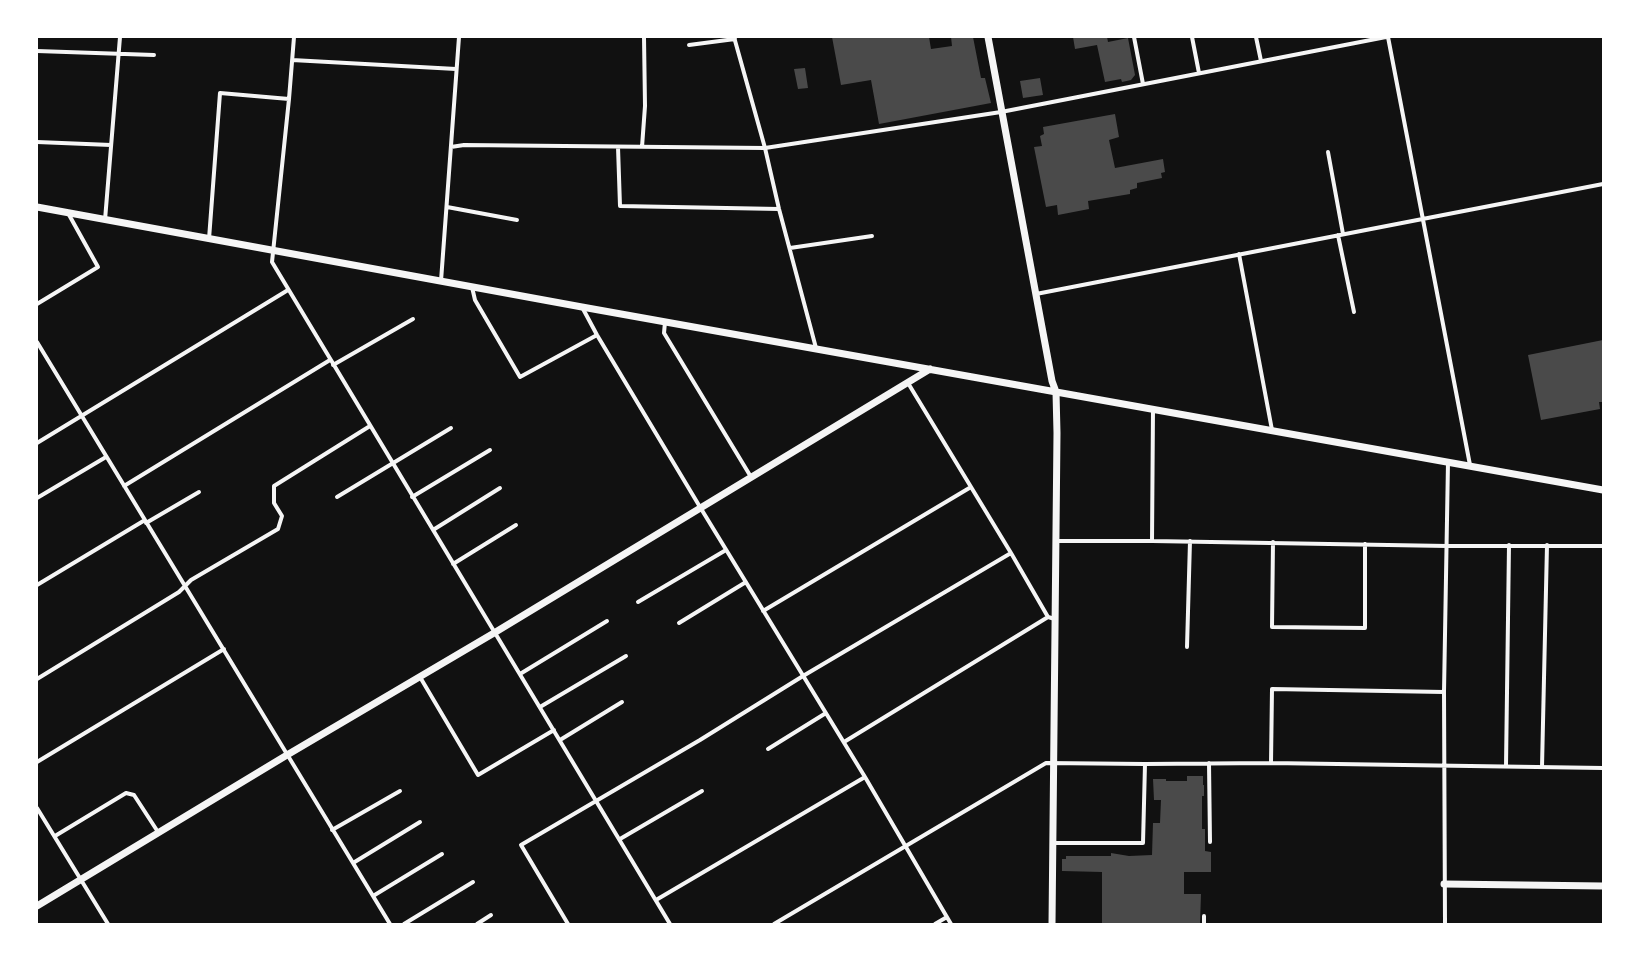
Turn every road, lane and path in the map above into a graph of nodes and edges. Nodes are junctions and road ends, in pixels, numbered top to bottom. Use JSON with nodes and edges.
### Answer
{"nodes":[{"id":1,"x":120,"y":37,"type":"edge"},
{"id":2,"x":294,"y":37,"type":"edge"},
{"id":3,"x":459,"y":37,"type":"edge"},
{"id":4,"x":644,"y":37,"type":"edge"},
{"id":5,"x":988,"y":37,"type":"edge"},
{"id":6,"x":1134,"y":37,"type":"edge"},
{"id":7,"x":1192,"y":37,"type":"edge"},
{"id":8,"x":1256,"y":37,"type":"edge"},
{"id":9,"x":1387,"y":37,"type":"edge"},
{"id":10,"x":735,"y":38,"type":"edge"},
{"id":11,"x":689,"y":45,"type":"dead end"},
{"id":12,"x":37,"y":51,"type":"edge"},
{"id":13,"x":119,"y":53,"type":"junction"},
{"id":14,"x":154,"y":55,"type":"dead end"},
{"id":15,"x":292,"y":60,"type":"junction"},
{"id":16,"x":1261,"y":61,"type":"junction"},
{"id":17,"x":456,"y":69,"type":"junction"},
{"id":18,"x":1199,"y":73,"type":"junction"},
{"id":19,"x":1143,"y":84,"type":"junction"},
{"id":20,"x":289,"y":98,"type":"junction"},
{"id":21,"x":1001,"y":112,"type":"junction"},
{"id":22,"x":37,"y":142,"type":"edge"},
{"id":23,"x":111,"y":145,"type":"junction"},
{"id":24,"x":451,"y":147,"type":"junction"},
{"id":25,"x":618,"y":147,"type":"junction"},
{"id":26,"x":642,"y":147,"type":"junction"},
{"id":27,"x":765,"y":148,"type":"junction"},
{"id":28,"x":1328,"y":152,"type":"dead end"},
{"id":29,"x":1603,"y":184,"type":"edge"},
{"id":30,"x":37,"y":207,"type":"edge"},
{"id":31,"x":447,"y":207,"type":"junction"},
{"id":32,"x":779,"y":209,"type":"junction"},
{"id":33,"x":68,"y":213,"type":"junction"},
{"id":34,"x":1424,"y":218,"type":"junction"},
{"id":35,"x":105,"y":220,"type":"junction"},
{"id":36,"x":517,"y":220,"type":"dead end"},
{"id":37,"x":1340,"y":234,"type":"junction"},
{"id":38,"x":872,"y":236,"type":"dead end"},
{"id":39,"x":209,"y":239,"type":"junction"},
{"id":40,"x":790,"y":248,"type":"junction"},
{"id":41,"x":273,"y":250,"type":"junction"},
{"id":42,"x":1239,"y":254,"type":"junction"},
{"id":43,"x":441,"y":281,"type":"junction"},
{"id":44,"x":472,"y":286,"type":"junction"},
{"id":45,"x":288,"y":290,"type":"junction"},
{"id":46,"x":1036,"y":294,"type":"junction"},
{"id":47,"x":37,"y":304,"type":"edge"},
{"id":48,"x":582,"y":307,"type":"junction"},
{"id":49,"x":1354,"y":312,"type":"dead end"},
{"id":50,"x":412,"y":319,"type":"dead end"},
{"id":51,"x":665,"y":322,"type":"junction"},
{"id":52,"x":597,"y":335,"type":"junction"},
{"id":53,"x":37,"y":342,"type":"edge"},
{"id":54,"x":38,"y":347,"type":"edge"},
{"id":55,"x":816,"y":348,"type":"junction"},
{"id":56,"x":330,"y":360,"type":"junction"},
{"id":57,"x":333,"y":365,"type":"junction"},
{"id":58,"x":930,"y":369,"type":"junction"},
{"id":59,"x":908,"y":383,"type":"junction"},
{"id":60,"x":1056,"y":392,"type":"junction"},
{"id":61,"x":1153,"y":409,"type":"junction"},
{"id":62,"x":81,"y":416,"type":"junction"},
{"id":63,"x":370,"y":426,"type":"junction"},
{"id":64,"x":451,"y":428,"type":"dead end"},
{"id":65,"x":1272,"y":430,"type":"junction"},
{"id":66,"x":37,"y":443,"type":"edge"},
{"id":67,"x":490,"y":450,"type":"dead end"},
{"id":68,"x":106,"y":457,"type":"junction"},
{"id":69,"x":1448,"y":462,"type":"junction"},
{"id":70,"x":393,"y":464,"type":"junction"},
{"id":71,"x":1470,"y":465,"type":"junction"},
{"id":72,"x":751,"y":476,"type":"junction"},
{"id":73,"x":124,"y":486,"type":"junction"},
{"id":74,"x":971,"y":487,"type":"junction"},
{"id":75,"x":500,"y":488,"type":"dead end"},
{"id":76,"x":1603,"y":490,"type":"edge"},
{"id":77,"x":199,"y":492,"type":"dead end"},
{"id":78,"x":337,"y":497,"type":"dead end"},
{"id":79,"x":412,"y":497,"type":"junction"},
{"id":80,"x":37,"y":498,"type":"edge"},
{"id":81,"x":700,"y":507,"type":"junction"},
{"id":82,"x":145,"y":521,"type":"junction"},
{"id":83,"x":516,"y":525,"type":"dead end"},
{"id":84,"x":433,"y":530,"type":"junction"},
{"id":85,"x":1152,"y":540,"type":"junction"},
{"id":86,"x":1055,"y":541,"type":"junction"},
{"id":87,"x":1190,"y":541,"type":"junction"},
{"id":88,"x":1273,"y":542,"type":"junction"},
{"id":89,"x":1365,"y":544,"type":"junction"},
{"id":90,"x":1509,"y":545,"type":"junction"},
{"id":91,"x":1447,"y":546,"type":"junction"},
{"id":92,"x":1547,"y":546,"type":"junction"},
{"id":93,"x":1603,"y":546,"type":"edge"},
{"id":94,"x":726,"y":550,"type":"junction"},
{"id":95,"x":1011,"y":553,"type":"junction"},
{"id":96,"x":453,"y":564,"type":"junction"},
{"id":97,"x":746,"y":582,"type":"junction"},
{"id":98,"x":37,"y":585,"type":"edge"},
{"id":99,"x":185,"y":586,"type":"junction"},
{"id":100,"x":638,"y":602,"type":"dead end"},
{"id":101,"x":763,"y":611,"type":"junction"},
{"id":102,"x":1051,"y":618,"type":"junction"},
{"id":103,"x":607,"y":622,"type":"dead end"},
{"id":104,"x":679,"y":623,"type":"dead end"},
{"id":105,"x":494,"y":633,"type":"junction"},
{"id":106,"x":1187,"y":647,"type":"dead end"},
{"id":107,"x":224,"y":649,"type":"junction"},
{"id":108,"x":626,"y":656,"type":"dead end"},
{"id":109,"x":520,"y":674,"type":"junction"},
{"id":110,"x":803,"y":676,"type":"junction"},
{"id":111,"x":420,"y":677,"type":"junction"},
{"id":112,"x":37,"y":679,"type":"edge"},
{"id":113,"x":1444,"y":692,"type":"junction"},
{"id":114,"x":622,"y":702,"type":"dead end"},
{"id":115,"x":540,"y":707,"type":"junction"},
{"id":116,"x":826,"y":713,"type":"junction"},
{"id":117,"x":554,"y":730,"type":"junction"},
{"id":118,"x":560,"y":740,"type":"junction"},
{"id":119,"x":844,"y":742,"type":"junction"},
{"id":120,"x":768,"y":749,"type":"dead end"},
{"id":121,"x":287,"y":755,"type":"junction"},
{"id":122,"x":37,"y":762,"type":"edge"},
{"id":123,"x":1054,"y":762,"type":"junction"},
{"id":124,"x":1209,"y":763,"type":"junction"},
{"id":125,"x":1271,"y":763,"type":"junction"},
{"id":126,"x":1145,"y":764,"type":"junction"},
{"id":127,"x":1444,"y":765,"type":"junction"},
{"id":128,"x":1506,"y":766,"type":"junction"},
{"id":129,"x":1542,"y":767,"type":"junction"},
{"id":130,"x":1603,"y":768,"type":"edge"},
{"id":131,"x":865,"y":777,"type":"junction"},
{"id":132,"x":400,"y":791,"type":"dead end"},
{"id":133,"x":702,"y":792,"type":"dead end"},
{"id":134,"x":597,"y":800,"type":"junction"},
{"id":135,"x":37,"y":808,"type":"edge"},
{"id":136,"x":420,"y":822,"type":"dead end"},
{"id":137,"x":332,"y":830,"type":"junction"},
{"id":138,"x":158,"y":832,"type":"junction"},
{"id":139,"x":55,"y":836,"type":"junction"},
{"id":140,"x":620,"y":839,"type":"junction"},
{"id":141,"x":1210,"y":842,"type":"dead end"},
{"id":142,"x":1053,"y":843,"type":"junction"},
{"id":143,"x":905,"y":845,"type":"junction"},
{"id":144,"x":442,"y":854,"type":"dead end"},
{"id":145,"x":353,"y":863,"type":"junction"},
{"id":146,"x":81,"y":879,"type":"junction"},
{"id":147,"x":473,"y":882,"type":"dead end"},
{"id":148,"x":1444,"y":884,"type":"junction"},
{"id":149,"x":1603,"y":886,"type":"edge"},
{"id":150,"x":373,"y":896,"type":"junction"},
{"id":151,"x":656,"y":900,"type":"junction"},
{"id":152,"x":37,"y":906,"type":"edge"},
{"id":153,"x":491,"y":915,"type":"dead end"},
{"id":154,"x":1204,"y":916,"type":"dead end"},
{"id":155,"x":947,"y":917,"type":"junction"},
{"id":156,"x":108,"y":924,"type":"edge"},
{"id":157,"x":390,"y":924,"type":"edge"},
{"id":158,"x":404,"y":924,"type":"edge"},
{"id":159,"x":477,"y":924,"type":"edge"},
{"id":160,"x":568,"y":924,"type":"edge"},
{"id":161,"x":670,"y":924,"type":"edge"},
{"id":162,"x":774,"y":924,"type":"edge"},
{"id":163,"x":935,"y":924,"type":"edge"},
{"id":164,"x":951,"y":924,"type":"edge"},
{"id":165,"x":1052,"y":924,"type":"edge"},
{"id":166,"x":1204,"y":924,"type":"edge"},
{"id":167,"x":1445,"y":924,"type":"edge"}],
"edges":[{"from":1,"to":13,"type":"street"},
{"from":2,"to":15,"type":"street"},
{"from":3,"to":17,"type":"street"},
{"from":4,"to":26,"type":"street"},
{"from":5,"to":21,"type":"street"},
{"from":6,"to":19,"type":"street"},
{"from":7,"to":18,"type":"street"},
{"from":8,"to":16,"type":"street"},
{"from":9,"to":16,"type":"street"},
{"from":9,"to":34,"type":"street"},
{"from":10,"to":11,"type":"street"},
{"from":10,"to":27,"type":"street"},
{"from":12,"to":13,"type":"street"},
{"from":13,"to":14,"type":"street"},
{"from":13,"to":23,"type":"street"},
{"from":15,"to":17,"type":"street"},
{"from":15,"to":20,"type":"street"},
{"from":16,"to":18,"type":"street"},
{"from":17,"to":24,"type":"street"},
{"from":18,"to":19,"type":"street"},
{"from":19,"to":21,"type":"street"},
{"from":20,"to":39,"type":"street"},
{"from":20,"to":41,"type":"street"},
{"from":21,"to":27,"type":"street"},
{"from":21,"to":46,"type":"street"},
{"from":22,"to":23,"type":"street"},
{"from":23,"to":35,"type":"street"},
{"from":24,"to":25,"type":"street"},
{"from":24,"to":31,"type":"street"},
{"from":25,"to":26,"type":"street"},
{"from":25,"to":32,"type":"street"},
{"from":26,"to":27,"type":"street"},
{"from":27,"to":32,"type":"street"},
{"from":28,"to":37,"type":"street"},
{"from":29,"to":34,"type":"street"},
{"from":30,"to":33,"type":"street"},
{"from":31,"to":36,"type":"street"},
{"from":31,"to":43,"type":"street"},
{"from":32,"to":40,"type":"street"},
{"from":33,"to":35,"type":"street"},
{"from":33,"to":47,"type":"street"},
{"from":34,"to":37,"type":"street"},
{"from":34,"to":71,"type":"street"},
{"from":35,"to":39,"type":"street"},
{"from":37,"to":42,"type":"street"},
{"from":37,"to":49,"type":"street"},
{"from":38,"to":40,"type":"street"},
{"from":39,"to":41,"type":"street"},
{"from":40,"to":55,"type":"street"},
{"from":41,"to":43,"type":"street"},
{"from":41,"to":45,"type":"street"},
{"from":42,"to":46,"type":"street"},
{"from":42,"to":65,"type":"street"},
{"from":43,"to":44,"type":"street"},
{"from":44,"to":48,"type":"street"},
{"from":44,"to":52,"type":"street"},
{"from":45,"to":56,"type":"street"},
{"from":45,"to":62,"type":"street"},
{"from":46,"to":60,"type":"street"},
{"from":48,"to":51,"type":"street"},
{"from":48,"to":52,"type":"street"},
{"from":50,"to":57,"type":"street"},
{"from":51,"to":55,"type":"street"},
{"from":51,"to":72,"type":"street"},
{"from":52,"to":81,"type":"street"},
{"from":53,"to":54,"type":"street"},
{"from":54,"to":62,"type":"street"},
{"from":55,"to":58,"type":"street"},
{"from":56,"to":57,"type":"street"},
{"from":56,"to":73,"type":"street"},
{"from":57,"to":63,"type":"street"},
{"from":58,"to":59,"type":"street"},
{"from":58,"to":60,"type":"street"},
{"from":59,"to":72,"type":"street"},
{"from":59,"to":74,"type":"street"},
{"from":60,"to":61,"type":"street"},
{"from":60,"to":86,"type":"street"},
{"from":61,"to":65,"type":"street"},
{"from":61,"to":85,"type":"street"},
{"from":62,"to":66,"type":"street"},
{"from":62,"to":68,"type":"street"},
{"from":63,"to":70,"type":"street"},
{"from":63,"to":99,"type":"street"},
{"from":64,"to":70,"type":"street"},
{"from":65,"to":69,"type":"street"},
{"from":67,"to":79,"type":"street"},
{"from":68,"to":73,"type":"street"},
{"from":68,"to":80,"type":"street"},
{"from":69,"to":71,"type":"street"},
{"from":69,"to":91,"type":"street"},
{"from":70,"to":78,"type":"street"},
{"from":70,"to":79,"type":"street"},
{"from":71,"to":76,"type":"street"},
{"from":72,"to":81,"type":"street"},
{"from":73,"to":82,"type":"street"},
{"from":74,"to":95,"type":"street"},
{"from":74,"to":101,"type":"street"},
{"from":75,"to":84,"type":"street"},
{"from":77,"to":82,"type":"street"},
{"from":79,"to":84,"type":"street"},
{"from":81,"to":94,"type":"street"},
{"from":81,"to":105,"type":"street"},
{"from":82,"to":98,"type":"street"},
{"from":82,"to":99,"type":"street"},
{"from":83,"to":96,"type":"street"},
{"from":84,"to":96,"type":"street"},
{"from":85,"to":86,"type":"street"},
{"from":85,"to":87,"type":"street"},
{"from":86,"to":102,"type":"street"},
{"from":87,"to":88,"type":"street"},
{"from":87,"to":106,"type":"street"},
{"from":88,"to":89,"type":"street"},
{"from":88,"to":89,"type":"street"},
{"from":89,"to":91,"type":"street"},
{"from":90,"to":91,"type":"street"},
{"from":90,"to":92,"type":"street"},
{"from":90,"to":128,"type":"street"},
{"from":91,"to":113,"type":"street"},
{"from":92,"to":93,"type":"street"},
{"from":92,"to":129,"type":"street"},
{"from":94,"to":97,"type":"street"},
{"from":94,"to":100,"type":"street"},
{"from":95,"to":102,"type":"street"},
{"from":95,"to":110,"type":"street"},
{"from":96,"to":105,"type":"street"},
{"from":97,"to":101,"type":"street"},
{"from":97,"to":104,"type":"street"},
{"from":99,"to":107,"type":"street"},
{"from":99,"to":112,"type":"street"},
{"from":101,"to":110,"type":"street"},
{"from":102,"to":119,"type":"street"},
{"from":102,"to":123,"type":"street"},
{"from":103,"to":109,"type":"street"},
{"from":105,"to":109,"type":"street"},
{"from":105,"to":111,"type":"street"},
{"from":107,"to":121,"type":"street"},
{"from":107,"to":122,"type":"street"},
{"from":108,"to":115,"type":"street"},
{"from":109,"to":115,"type":"street"},
{"from":110,"to":116,"type":"street"},
{"from":110,"to":134,"type":"street"},
{"from":111,"to":117,"type":"street"},
{"from":111,"to":121,"type":"street"},
{"from":113,"to":125,"type":"street"},
{"from":113,"to":127,"type":"street"},
{"from":114,"to":118,"type":"street"},
{"from":115,"to":117,"type":"street"},
{"from":116,"to":119,"type":"street"},
{"from":116,"to":120,"type":"street"},
{"from":117,"to":118,"type":"street"},
{"from":118,"to":134,"type":"street"},
{"from":119,"to":131,"type":"street"},
{"from":121,"to":137,"type":"street"},
{"from":121,"to":138,"type":"street"},
{"from":123,"to":126,"type":"street"},
{"from":123,"to":142,"type":"street"},
{"from":123,"to":143,"type":"street"},
{"from":124,"to":125,"type":"street"},
{"from":124,"to":126,"type":"street"},
{"from":124,"to":141,"type":"street"},
{"from":125,"to":127,"type":"street"},
{"from":126,"to":142,"type":"street"},
{"from":127,"to":128,"type":"street"},
{"from":127,"to":148,"type":"street"},
{"from":128,"to":129,"type":"street"},
{"from":129,"to":130,"type":"street"},
{"from":131,"to":143,"type":"street"},
{"from":131,"to":151,"type":"street"},
{"from":132,"to":137,"type":"street"},
{"from":133,"to":140,"type":"street"},
{"from":134,"to":140,"type":"street"},
{"from":134,"to":160,"type":"street"},
{"from":135,"to":139,"type":"street"},
{"from":136,"to":145,"type":"street"},
{"from":137,"to":145,"type":"street"},
{"from":138,"to":139,"type":"street"},
{"from":138,"to":146,"type":"street"},
{"from":139,"to":146,"type":"street"},
{"from":140,"to":151,"type":"street"},
{"from":142,"to":165,"type":"street"},
{"from":143,"to":155,"type":"street"},
{"from":143,"to":162,"type":"street"},
{"from":144,"to":150,"type":"street"},
{"from":145,"to":150,"type":"street"},
{"from":146,"to":152,"type":"street"},
{"from":146,"to":156,"type":"street"},
{"from":147,"to":158,"type":"street"},
{"from":148,"to":149,"type":"street"},
{"from":148,"to":167,"type":"street"},
{"from":150,"to":157,"type":"street"},
{"from":151,"to":161,"type":"street"},
{"from":153,"to":159,"type":"street"},
{"from":154,"to":166,"type":"street"},
{"from":155,"to":163,"type":"street"},
{"from":155,"to":164,"type":"street"}]}
